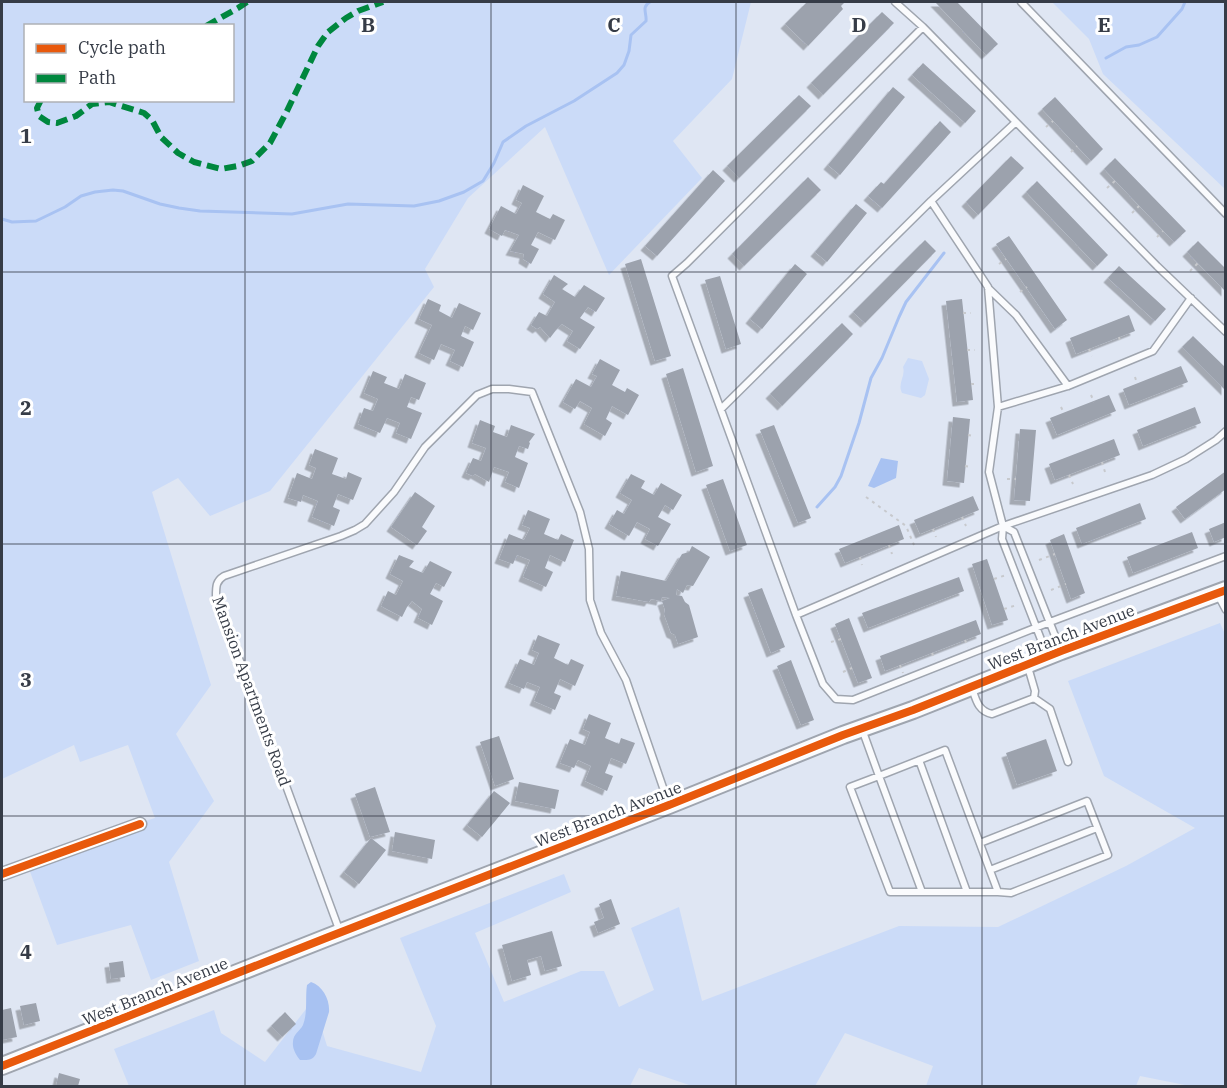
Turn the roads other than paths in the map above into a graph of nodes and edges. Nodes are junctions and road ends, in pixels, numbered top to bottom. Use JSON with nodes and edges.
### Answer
{"nodes":[{"id":1,"x":895,"y":2,"type":"edge"},
{"id":2,"x":1021,"y":2,"type":"edge"},
{"id":3,"x":923,"y":27,"type":"junction"},
{"id":4,"x":1016,"y":122,"type":"junction"},
{"id":5,"x":931,"y":201,"type":"junction"},
{"id":6,"x":1226,"y":214,"type":"edge"},
{"id":7,"x":988,"y":287,"type":"junction"},
{"id":8,"x":1191,"y":298,"type":"junction"},
{"id":9,"x":1226,"y":332,"type":"edge"},
{"id":10,"x":1068,"y":386,"type":"junction"},
{"id":11,"x":998,"y":407,"type":"junction"},
{"id":12,"x":721,"y":409,"type":"junction"},
{"id":13,"x":1226,"y":431,"type":"edge"},
{"id":14,"x":1003,"y":526,"type":"junction"},
{"id":15,"x":1226,"y":556,"type":"edge"},
{"id":16,"x":1221,"y":592,"type":"edge"},
{"id":17,"x":1226,"y":610,"type":"edge"},
{"id":18,"x":796,"y":615,"type":"junction"},
{"id":19,"x":1050,"y":622,"type":"junction"},
{"id":20,"x":1037,"y":628,"type":"junction"},
{"id":21,"x":1054,"y":653,"type":"junction"},
{"id":22,"x":1027,"y":664,"type":"junction"},
{"id":23,"x":972,"y":686,"type":"junction"},
{"id":24,"x":1034,"y":698,"type":"junction"},
{"id":25,"x":862,"y":729,"type":"junction"},
{"id":26,"x":919,"y":760,"type":"junction"},
{"id":27,"x":1068,"y":762,"type":"dead end"},
{"id":28,"x":879,"y":776,"type":"junction"},
{"id":29,"x":669,"y":806,"type":"junction"},
{"id":30,"x":141,"y":824,"type":"dead end"},
{"id":31,"x":1097,"y":828,"type":"junction"},
{"id":32,"x":980,"y":843,"type":"junction"},
{"id":33,"x":990,"y":870,"type":"junction"},
{"id":34,"x":2,"y":874,"type":"edge"},
{"id":35,"x":922,"y":892,"type":"junction"},
{"id":36,"x":967,"y":892,"type":"junction"},
{"id":37,"x":998,"y":892,"type":"junction"},
{"id":38,"x":341,"y":933,"type":"junction"},
{"id":39,"x":2,"y":1066,"type":"edge"}],
"edges":[{"from":1,"to":3,"type":"lane"},
{"from":2,"to":6,"type":"lane"},
{"from":3,"to":4,"type":"lane"},
{"from":3,"to":12,"type":"lane"},
{"from":4,"to":5,"type":"lane"},
{"from":4,"to":8,"type":"lane"},
{"from":5,"to":7,"type":"lane"},
{"from":5,"to":12,"type":"lane"},
{"from":7,"to":10,"type":"lane"},
{"from":7,"to":11,"type":"lane"},
{"from":8,"to":9,"type":"lane"},
{"from":8,"to":10,"type":"lane"},
{"from":10,"to":11,"type":"lane"},
{"from":11,"to":14,"type":"lane"},
{"from":12,"to":18,"type":"lane"},
{"from":13,"to":14,"type":"lane"},
{"from":14,"to":18,"type":"lane"},
{"from":14,"to":19,"type":"lane"},
{"from":14,"to":20,"type":"lane"},
{"from":15,"to":19,"type":"lane"},
{"from":16,"to":17,"type":"lane"},
{"from":16,"to":21,"type":"street","name":"West Branch Avenue"},
{"from":18,"to":20,"type":"lane"},
{"from":19,"to":20,"type":"lane"},
{"from":19,"to":21,"type":"lane"},
{"from":20,"to":21,"type":"lane"},
{"from":21,"to":22,"type":"street","name":"West Branch Avenue"},
{"from":22,"to":23,"type":"street","name":"West Branch Avenue"},
{"from":22,"to":24,"type":"lane"},
{"from":23,"to":24,"type":"lane"},
{"from":23,"to":25,"type":"street","name":"West Branch Avenue"},
{"from":24,"to":27,"type":"lane"},
{"from":25,"to":28,"type":"lane"},
{"from":25,"to":29,"type":"street","name":"West Branch Avenue"},
{"from":26,"to":28,"type":"lane"},
{"from":26,"to":32,"type":"lane"},
{"from":26,"to":36,"type":"lane"},
{"from":28,"to":35,"type":"lane"},
{"from":28,"to":35,"type":"lane"},
{"from":29,"to":38,"type":"street","name":"West Branch Avenue"},
{"from":29,"to":38,"type":"lane","name":"Mansion Apartments Road"},
{"from":30,"to":34,"type":"street"},
{"from":31,"to":32,"type":"lane"},
{"from":31,"to":33,"type":"lane"},
{"from":31,"to":37,"type":"lane"},
{"from":32,"to":33,"type":"lane"},
{"from":33,"to":37,"type":"lane"},
{"from":35,"to":36,"type":"lane"},
{"from":36,"to":37,"type":"lane"},
{"from":38,"to":39,"type":"street","name":"West Branch Avenue"}]}
